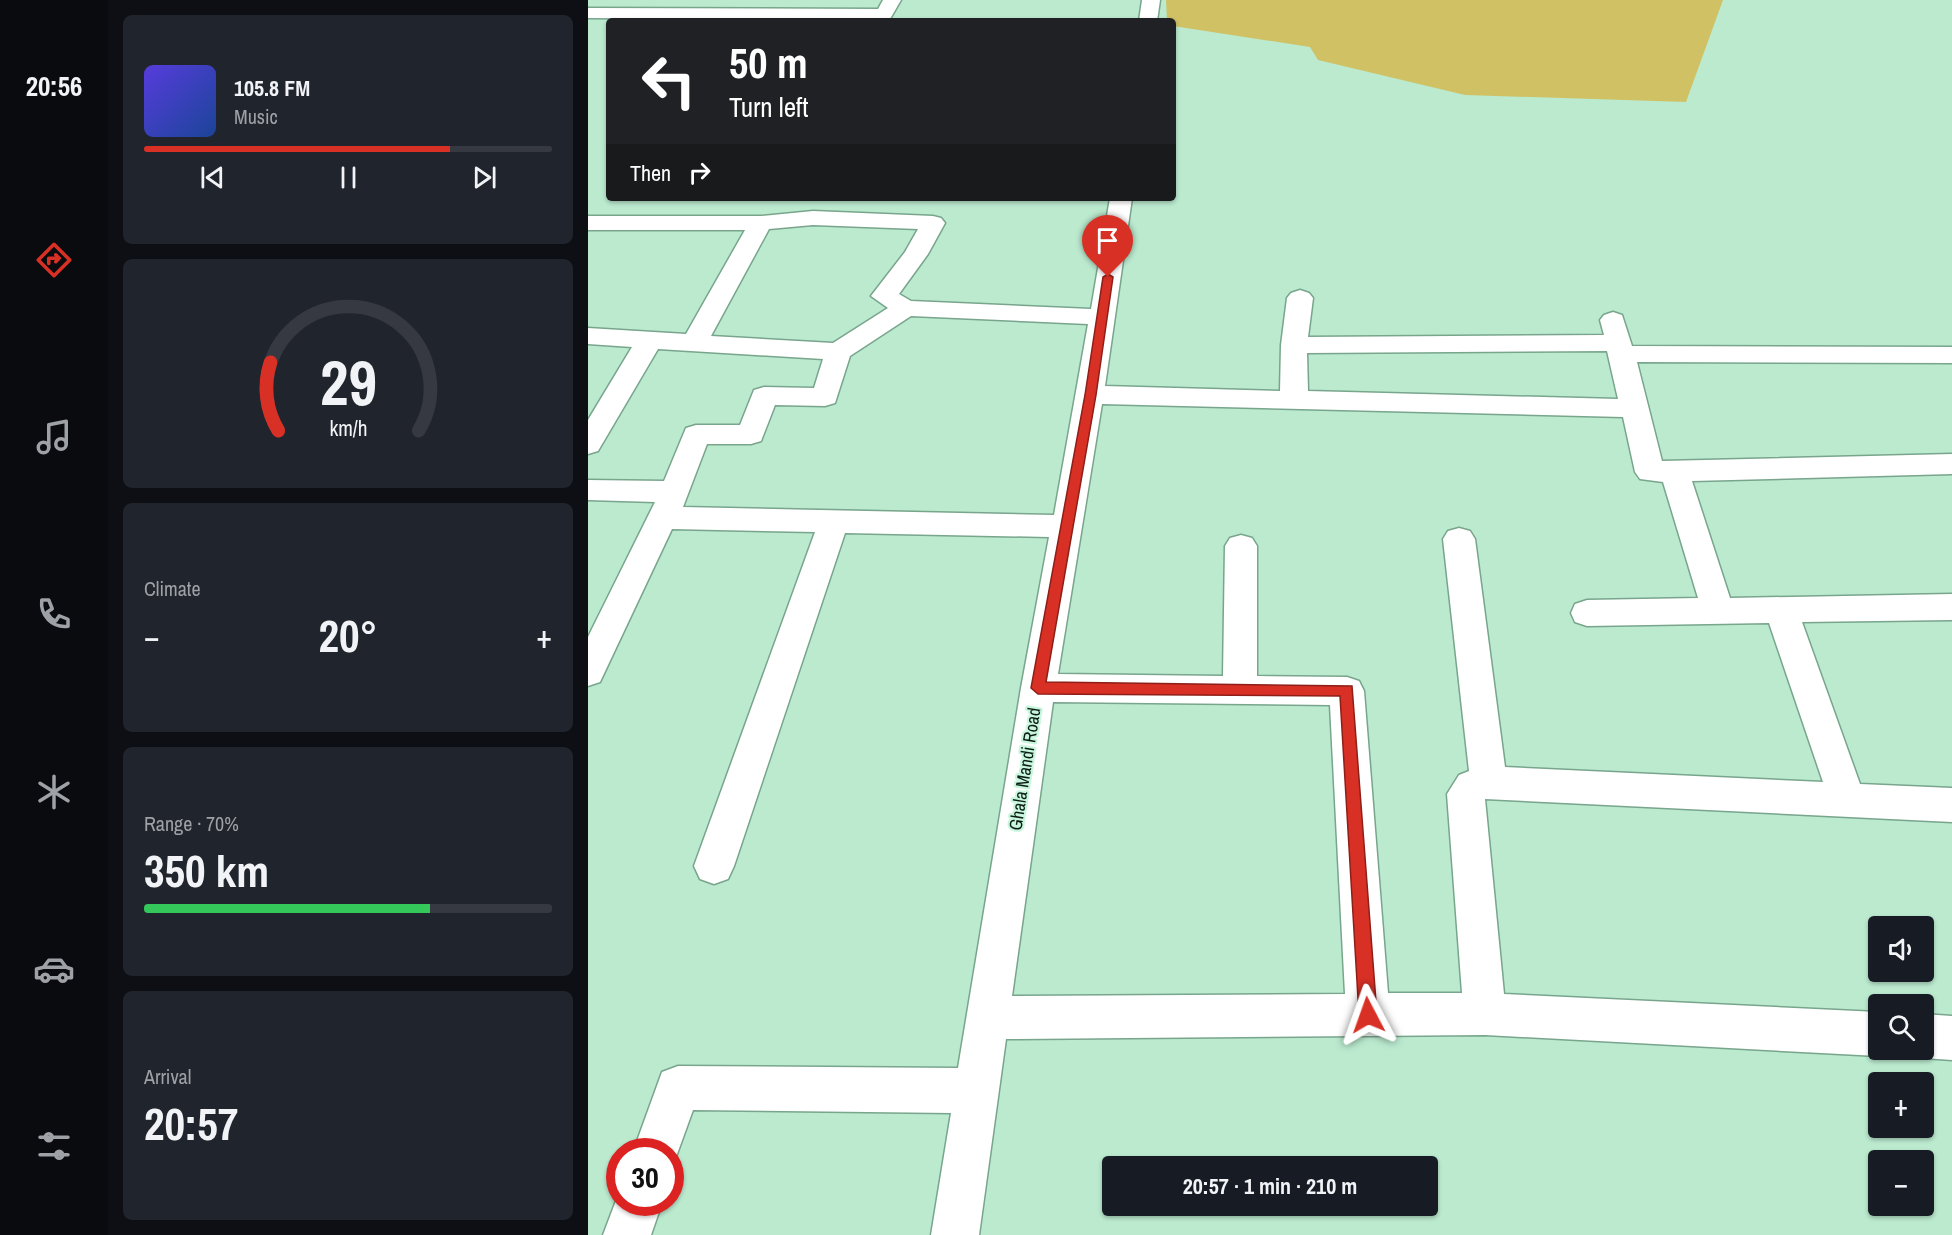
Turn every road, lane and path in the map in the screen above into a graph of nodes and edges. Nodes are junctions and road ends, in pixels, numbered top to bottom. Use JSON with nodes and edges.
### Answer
{"nodes":[{"id":1,"x":640,"y":0,"type":"edge"},
{"id":2,"x":1151,"y":0,"type":"edge"},
{"id":3,"x":886,"y":12,"type":"edge"},
{"id":4,"x":588,"y":13,"type":"edge"},
{"id":5,"x":764,"y":17,"type":"edge"},
{"id":6,"x":1148,"y":18,"type":"edge"},
{"id":7,"x":639,"y":201,"type":"edge"},
{"id":8,"x":791,"y":201,"type":"edge"},
{"id":9,"x":1120,"y":201,"type":"edge"},
{"id":10,"x":624,"y":222,"type":"junction"},
{"id":11,"x":772,"y":222,"type":"junction"},
{"id":12,"x":588,"y":223,"type":"edge"},
{"id":13,"x":1300,"y":298,"type":"dead end"},
{"id":14,"x":906,"y":308,"type":"junction"},
{"id":15,"x":1102,"y":317,"type":"junction"},
{"id":16,"x":588,"y":336,"type":"edge"},
{"id":17,"x":1617,"y":339,"type":"junction"},
{"id":18,"x":649,"y":341,"type":"junction"},
{"id":19,"x":693,"y":344,"type":"junction"},
{"id":20,"x":1294,"y":345,"type":"junction"},
{"id":21,"x":838,"y":352,"type":"junction"},
{"id":22,"x":1952,"y":356,"type":"edge"},
{"id":23,"x":1090,"y":395,"type":"junction"},
{"id":24,"x":1294,"y":401,"type":"junction"},
{"id":25,"x":1634,"y":408,"type":"junction"},
{"id":26,"x":588,"y":444,"type":"edge"},
{"id":27,"x":1952,"y":464,"type":"edge"},
{"id":28,"x":1674,"y":471,"type":"junction"},
{"id":29,"x":588,"y":490,"type":"edge"},
{"id":30,"x":668,"y":505,"type":"junction"},
{"id":31,"x":834,"y":521,"type":"junction"},
{"id":32,"x":1067,"y":526,"type":"junction"},
{"id":33,"x":1459,"y":538,"type":"dead end"},
{"id":34,"x":1241,"y":546,"type":"dead end"},
{"id":35,"x":1952,"y":607,"type":"edge"},
{"id":36,"x":1718,"y":610,"type":"junction"},
{"id":37,"x":1781,"y":610,"type":"junction"},
{"id":38,"x":1587,"y":613,"type":"dead end"},
{"id":39,"x":601,"y":621,"type":"edge"},
{"id":40,"x":588,"y":672,"type":"edge"},
{"id":41,"x":1038,"y":688,"type":"junction"},
{"id":42,"x":1240,"y":691,"type":"junction"},
{"id":43,"x":1489,"y":782,"type":"junction"},
{"id":44,"x":1847,"y":800,"type":"junction"},
{"id":45,"x":1952,"y":805,"type":"edge"},
{"id":46,"x":714,"y":866,"type":"dead end"},
{"id":47,"x":1485,"y":1014,"type":"junction"},
{"id":48,"x":1368,"y":1015,"type":"junction"},
{"id":49,"x":987,"y":1018,"type":"junction"},
{"id":50,"x":1868,"y":1033,"type":"edge"},
{"id":51,"x":1934,"y":1037,"type":"edge"},
{"id":52,"x":1952,"y":1038,"type":"edge"},
{"id":53,"x":976,"y":1091,"type":"junction"},
{"id":54,"x":661,"y":1138,"type":"edge"},
{"id":55,"x":634,"y":1216,"type":"edge"},
{"id":56,"x":627,"y":1235,"type":"edge"},
{"id":57,"x":955,"y":1235,"type":"edge"}],
"edges":[{"from":1,"to":4,"type":"street"},
{"from":2,"to":6,"type":"street"},
{"from":3,"to":5,"type":"street"},
{"from":4,"to":5,"type":"street"},
{"from":7,"to":10,"type":"street"},
{"from":8,"to":11,"type":"street"},
{"from":9,"to":15,"type":"street","name":"Ghala Mandi Road"},
{"from":10,"to":11,"type":"street"},
{"from":10,"to":12,"type":"street"},
{"from":11,"to":14,"type":"street"},
{"from":11,"to":19,"type":"street"},
{"from":13,"to":20,"type":"street"},
{"from":14,"to":15,"type":"street"},
{"from":14,"to":21,"type":"street"},
{"from":15,"to":23,"type":"street","name":"Ghala Mandi Road"},
{"from":16,"to":18,"type":"street"},
{"from":17,"to":20,"type":"street"},
{"from":17,"to":22,"type":"street"},
{"from":17,"to":25,"type":"street"},
{"from":18,"to":19,"type":"street"},
{"from":18,"to":26,"type":"street"},
{"from":19,"to":21,"type":"street"},
{"from":20,"to":24,"type":"street"},
{"from":21,"to":30,"type":"street"},
{"from":23,"to":24,"type":"street"},
{"from":23,"to":32,"type":"street","name":"Ghala Mandi Road"},
{"from":24,"to":25,"type":"street"},
{"from":25,"to":28,"type":"street"},
{"from":27,"to":28,"type":"street"},
{"from":28,"to":36,"type":"street"},
{"from":29,"to":30,"type":"street"},
{"from":30,"to":31,"type":"street"},
{"from":30,"to":39,"type":"street"},
{"from":31,"to":32,"type":"street"},
{"from":31,"to":46,"type":"street"},
{"from":32,"to":41,"type":"street","name":"Ghala Mandi Road"},
{"from":33,"to":43,"type":"street"},
{"from":34,"to":42,"type":"street"},
{"from":35,"to":37,"type":"street"},
{"from":36,"to":37,"type":"street"},
{"from":36,"to":38,"type":"street"},
{"from":37,"to":44,"type":"street"},
{"from":39,"to":40,"type":"street"},
{"from":41,"to":42,"type":"street"},
{"from":41,"to":49,"type":"street","name":"Ghala Mandi Road"},
{"from":42,"to":48,"type":"street"},
{"from":43,"to":44,"type":"street"},
{"from":43,"to":47,"type":"street"},
{"from":44,"to":45,"type":"street"},
{"from":47,"to":48,"type":"street"},
{"from":47,"to":50,"type":"street"},
{"from":48,"to":49,"type":"street"},
{"from":49,"to":53,"type":"street","name":"Ghala Mandi Road"},
{"from":51,"to":52,"type":"street"},
{"from":53,"to":54,"type":"street"},
{"from":53,"to":57,"type":"street","name":"Ghala Mandi Road"},
{"from":55,"to":56,"type":"street"}]}
